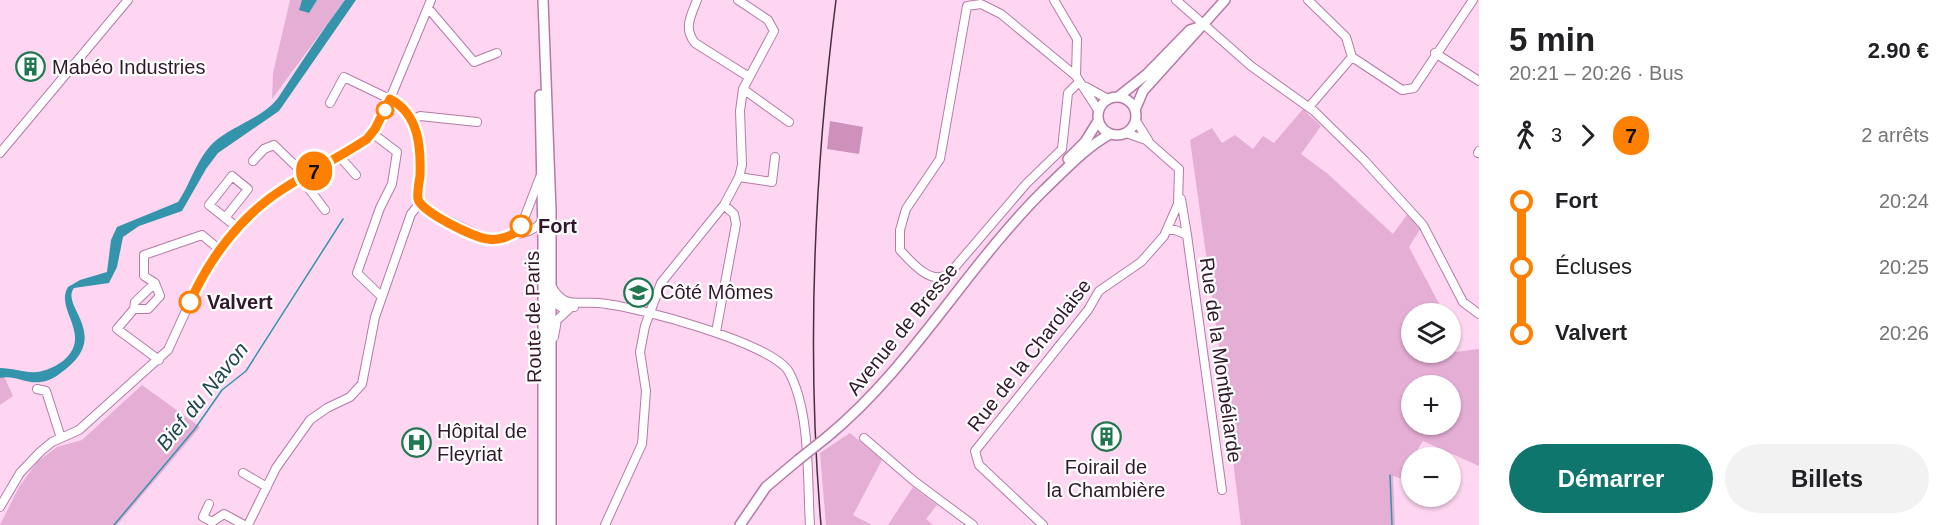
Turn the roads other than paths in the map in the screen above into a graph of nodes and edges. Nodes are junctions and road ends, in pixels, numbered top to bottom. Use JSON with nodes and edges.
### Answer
{"nodes":[{"id":1,"x":128,"y":0,"type":"edge"},
{"id":2,"x":541,"y":0,"type":"edge"},
{"id":3,"x":697,"y":0,"type":"edge"},
{"id":4,"x":1054,"y":0,"type":"edge"},
{"id":5,"x":1176,"y":0,"type":"edge"},
{"id":6,"x":1225,"y":0,"type":"edge"},
{"id":7,"x":1308,"y":0,"type":"edge"},
{"id":8,"x":1473,"y":0,"type":"edge"},
{"id":9,"x":744,"y":2,"type":"edge"},
{"id":10,"x":429,"y":4,"type":"edge"},
{"id":11,"x":1201,"y":25,"type":"junction"},
{"id":12,"x":497,"y":53,"type":"dead end"},
{"id":13,"x":1435,"y":53,"type":"junction"},
{"id":14,"x":1352,"y":57,"type":"junction"},
{"id":15,"x":749,"y":77,"type":"junction"},
{"id":16,"x":1077,"y":79,"type":"junction"},
{"id":17,"x":1479,"y":81,"type":"edge"},
{"id":18,"x":743,"y":89,"type":"junction"},
{"id":19,"x":1113,"y":98,"type":"junction"},
{"id":20,"x":390,"y":99,"type":"junction"},
{"id":21,"x":330,"y":103,"type":"dead end"},
{"id":22,"x":1308,"y":107,"type":"junction"},
{"id":23,"x":1135,"y":110,"type":"junction"},
{"id":24,"x":1098,"y":111,"type":"junction"},
{"id":25,"x":412,"y":120,"type":"junction"},
{"id":26,"x":1098,"y":121,"type":"junction"},
{"id":27,"x":1136,"y":121,"type":"junction"},
{"id":28,"x":477,"y":122,"type":"dead end"},
{"id":29,"x":789,"y":122,"type":"dead end"},
{"id":30,"x":372,"y":133,"type":"junction"},
{"id":31,"x":1126,"y":133,"type":"junction"},
{"id":32,"x":1110,"y":134,"type":"junction"},
{"id":33,"x":1153,"y":146,"type":"junction"},
{"id":34,"x":0,"y":153,"type":"edge"},
{"id":35,"x":340,"y":156,"type":"junction"},
{"id":36,"x":775,"y":157,"type":"dead end"},
{"id":37,"x":253,"y":161,"type":"dead end"},
{"id":38,"x":356,"y":175,"type":"dead end"},
{"id":39,"x":541,"y":175,"type":"junction"},
{"id":40,"x":303,"y":177,"type":"junction"},
{"id":41,"x":739,"y":177,"type":"junction"},
{"id":42,"x":1180,"y":193,"type":"junction"},
{"id":43,"x":1035,"y":199,"type":"junction"},
{"id":44,"x":420,"y":203,"type":"junction"},
{"id":45,"x":724,"y":205,"type":"junction"},
{"id":46,"x":325,"y":210,"type":"dead end"},
{"id":47,"x":551,"y":211,"type":"junction"},
{"id":48,"x":225,"y":218,"type":"junction"},
{"id":49,"x":542,"y":222,"type":"junction"},
{"id":50,"x":238,"y":228,"type":"junction"},
{"id":51,"x":1167,"y":230,"type":"junction"},
{"id":52,"x":523,"y":231,"type":"junction"},
{"id":53,"x":1187,"y":235,"type":"junction"},
{"id":54,"x":550,"y":243,"type":"junction"},
{"id":55,"x":220,"y":250,"type":"junction"},
{"id":56,"x":543,"y":253,"type":"junction"},
{"id":57,"x":155,"y":283,"type":"junction"},
{"id":58,"x":547,"y":284,"type":"junction"},
{"id":59,"x":382,"y":297,"type":"junction"},
{"id":60,"x":552,"y":302,"type":"junction"},
{"id":61,"x":567,"y":305,"type":"junction"},
{"id":62,"x":134,"y":309,"type":"junction"},
{"id":63,"x":543,"y":310,"type":"junction"},
{"id":64,"x":649,"y":314,"type":"junction"},
{"id":65,"x":1479,"y":314,"type":"edge"},
{"id":66,"x":716,"y":332,"type":"junction"},
{"id":67,"x":552,"y":353,"type":"junction"},
{"id":68,"x":159,"y":360,"type":"junction"},
{"id":69,"x":37,"y":389,"type":"dead end"},
{"id":70,"x":62,"y":438,"type":"junction"},
{"id":71,"x":864,"y":438,"type":"dead end"},
{"id":72,"x":243,"y":473,"type":"dead end"},
{"id":73,"x":267,"y":487,"type":"junction"},
{"id":74,"x":1222,"y":490,"type":"dead end"},
{"id":75,"x":209,"y":504,"type":"dead end"},
{"id":76,"x":0,"y":507,"type":"edge"},
{"id":77,"x":246,"y":525,"type":"edge"},
{"id":78,"x":543,"y":525,"type":"edge"},
{"id":79,"x":551,"y":525,"type":"edge"},
{"id":80,"x":605,"y":525,"type":"edge"},
{"id":81,"x":740,"y":525,"type":"edge"},
{"id":82,"x":810,"y":525,"type":"edge"},
{"id":83,"x":973,"y":525,"type":"edge"},
{"id":84,"x":1043,"y":525,"type":"edge"}],
"edges":[{"from":1,"to":34,"type":"street"},
{"from":2,"to":39,"type":"main road","name":"Route de Paris"},
{"from":2,"to":47,"type":"main road","name":"Route de Paris"},
{"from":3,"to":15,"type":"street"},
{"from":4,"to":16,"type":"street"},
{"from":5,"to":11,"type":"street"},
{"from":6,"to":11,"type":"main road"},
{"from":7,"to":14,"type":"street"},
{"from":8,"to":13,"type":"street"},
{"from":9,"to":15,"type":"street"},
{"from":10,"to":12,"type":"street"},
{"from":10,"to":20,"type":"street"},
{"from":11,"to":19,"type":"main road"},
{"from":11,"to":22,"type":"street"},
{"from":11,"to":23,"type":"main road"},
{"from":13,"to":14,"type":"street"},
{"from":13,"to":17,"type":"street"},
{"from":14,"to":22,"type":"street"},
{"from":15,"to":18,"type":"street"},
{"from":16,"to":16,"type":"street"},
{"from":16,"to":19,"type":"street"},
{"from":16,"to":24,"type":"street"},
{"from":18,"to":29,"type":"street"},
{"from":18,"to":41,"type":"street"},
{"from":19,"to":23,"type":"main road"},
{"from":19,"to":24,"type":"main road"},
{"from":20,"to":21,"type":"street"},
{"from":20,"to":25,"type":"street"},
{"from":20,"to":30,"type":"street"},
{"from":22,"to":65,"type":"street"},
{"from":23,"to":27,"type":"main road"},
{"from":24,"to":26,"type":"main road"},
{"from":25,"to":28,"type":"street"},
{"from":25,"to":44,"type":"street"},
{"from":26,"to":32,"type":"main road"},
{"from":26,"to":43,"type":"main road","name":"Avenue de Bresse"},
{"from":27,"to":31,"type":"main road"},
{"from":27,"to":33,"type":"street"},
{"from":30,"to":35,"type":"street"},
{"from":30,"to":59,"type":"street"},
{"from":31,"to":32,"type":"main road"},
{"from":31,"to":33,"type":"street"},
{"from":32,"to":43,"type":"main road","name":"Avenue de Bresse"},
{"from":33,"to":42,"type":"street"},
{"from":35,"to":38,"type":"street"},
{"from":35,"to":40,"type":"street"},
{"from":36,"to":41,"type":"street"},
{"from":37,"to":40,"type":"street"},
{"from":39,"to":49,"type":"main road","name":"Route de Paris"},
{"from":39,"to":52,"type":"street"},
{"from":40,"to":46,"type":"street"},
{"from":40,"to":50,"type":"street"},
{"from":41,"to":45,"type":"street"},
{"from":42,"to":51,"type":"street","name":"Rue de la Charolaise"},
{"from":42,"to":53,"type":"street","name":"Rue de la Montbéliarde"},
{"from":43,"to":81,"type":"main road","name":"Avenue de Bresse","bridge":true},
{"from":44,"to":52,"type":"street"},
{"from":44,"to":59,"type":"street"},
{"from":45,"to":64,"type":"street"},
{"from":45,"to":66,"type":"street"},
{"from":47,"to":49,"type":"street"},
{"from":47,"to":54,"type":"main road","name":"Route de Paris"},
{"from":48,"to":48,"type":"street"},
{"from":48,"to":50,"type":"street"},
{"from":49,"to":52,"type":"street"},
{"from":49,"to":54,"type":"street"},
{"from":49,"to":56,"type":"main road","name":"Route de Paris"},
{"from":50,"to":55,"type":"street"},
{"from":51,"to":53,"type":"street","name":"Rue de la Montbéliarde"},
{"from":51,"to":84,"type":"street","name":"Rue de la Charolaise"},
{"from":52,"to":56,"type":"street"},
{"from":53,"to":74,"type":"street","name":"Rue de la Montbéliarde"},
{"from":54,"to":58,"type":"main road","name":"Route de Paris"},
{"from":55,"to":57,"type":"street"},
{"from":55,"to":68,"type":"street"},
{"from":56,"to":58,"type":"main road","name":"Route de Paris"},
{"from":57,"to":62,"type":"street"},
{"from":57,"to":62,"type":"street"},
{"from":58,"to":60,"type":"main road","name":"Route de Paris"},
{"from":58,"to":61,"type":"street"},
{"from":58,"to":63,"type":"main road","name":"Route de Paris"},
{"from":59,"to":73,"type":"street"},
{"from":60,"to":61,"type":"street"},
{"from":60,"to":63,"type":"street"},
{"from":60,"to":67,"type":"main road","name":"Route de Paris"},
{"from":61,"to":64,"type":"street"},
{"from":61,"to":67,"type":"street"},
{"from":62,"to":68,"type":"street"},
{"from":63,"to":78,"type":"main road","name":"Route de Paris"},
{"from":64,"to":66,"type":"street"},
{"from":64,"to":80,"type":"street"},
{"from":66,"to":82,"type":"street"},
{"from":67,"to":79,"type":"main road","name":"Route de Paris"},
{"from":68,"to":70,"type":"street"},
{"from":69,"to":70,"type":"street"},
{"from":70,"to":76,"type":"street"},
{"from":71,"to":83,"type":"street"},
{"from":72,"to":73,"type":"street"},
{"from":73,"to":77,"type":"street"},
{"from":75,"to":77,"type":"street"}]}
